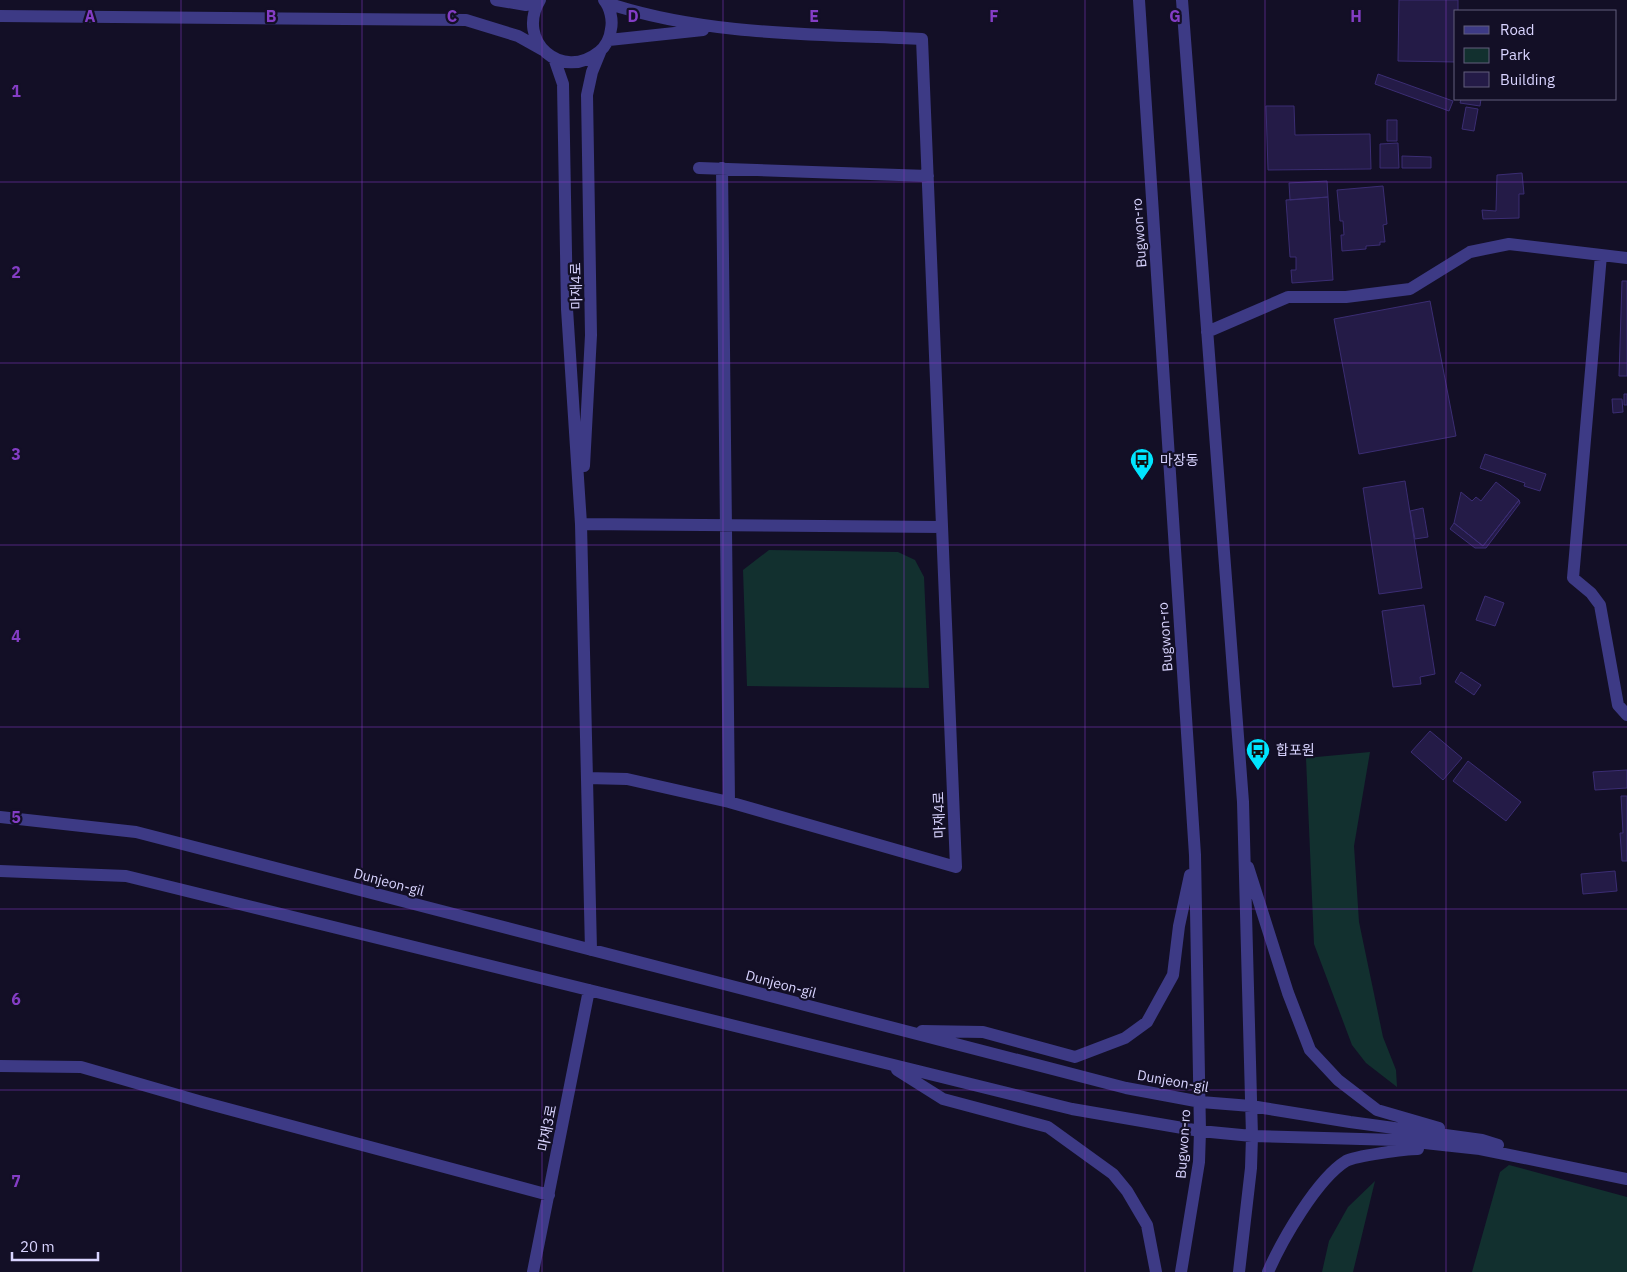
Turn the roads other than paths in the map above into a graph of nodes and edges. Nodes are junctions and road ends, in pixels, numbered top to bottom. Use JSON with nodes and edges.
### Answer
{"nodes":[{"id":1,"x":496,"y":0,"type":"edge"},
{"id":2,"x":539,"y":0,"type":"edge"},
{"id":3,"x":1139,"y":0,"type":"edge"},
{"id":4,"x":1182,"y":0,"type":"edge"},
{"id":5,"x":605,"y":2,"type":"edge"},
{"id":6,"x":0,"y":16,"type":"edge"},
{"id":7,"x":717,"y":28,"type":"junction"},
{"id":8,"x":605,"y":45,"type":"junction"},
{"id":9,"x":543,"y":50,"type":"junction"},
{"id":10,"x":554,"y":58,"type":"junction"},
{"id":11,"x":699,"y":168,"type":"dead end"},
{"id":12,"x":722,"y":168,"type":"junction"},
{"id":13,"x":928,"y":176,"type":"junction"},
{"id":14,"x":1602,"y":255,"type":"junction"},
{"id":15,"x":1627,"y":258,"type":"edge"},
{"id":16,"x":1207,"y":332,"type":"junction"},
{"id":17,"x":581,"y":524,"type":"junction"},
{"id":18,"x":726,"y":525,"type":"junction"},
{"id":19,"x":942,"y":527,"type":"junction"},
{"id":20,"x":1627,"y":715,"type":"edge"},
{"id":21,"x":587,"y":778,"type":"junction"},
{"id":22,"x":729,"y":802,"type":"junction"},
{"id":23,"x":0,"y":817,"type":"edge"},
{"id":24,"x":1195,"y":855,"type":"junction"},
{"id":25,"x":1244,"y":855,"type":"junction"},
{"id":26,"x":0,"y":871,"type":"edge"},
{"id":27,"x":591,"y":950,"type":"junction"},
{"id":28,"x":590,"y":990,"type":"junction"},
{"id":29,"x":902,"y":1030,"type":"junction"},
{"id":30,"x":886,"y":1063,"type":"junction"},
{"id":31,"x":0,"y":1066,"type":"edge"},
{"id":32,"x":1201,"y":1102,"type":"junction"},
{"id":33,"x":1252,"y":1106,"type":"junction"},
{"id":34,"x":1200,"y":1131,"type":"junction"},
{"id":35,"x":1252,"y":1136,"type":"junction"},
{"id":36,"x":1481,"y":1144,"type":"junction"},
{"id":37,"x":1627,"y":1179,"type":"edge"},
{"id":38,"x":549,"y":1195,"type":"junction"},
{"id":39,"x":534,"y":1272,"type":"edge"},
{"id":40,"x":1156,"y":1272,"type":"edge"},
{"id":41,"x":1181,"y":1272,"type":"edge"},
{"id":42,"x":1239,"y":1272,"type":"edge"},
{"id":43,"x":1268,"y":1272,"type":"edge"}],
"edges":[{"from":1,"to":2,"type":"street"},
{"from":2,"to":9,"type":"street"},
{"from":3,"to":24,"type":"street","name":"Bugwon-ro"},
{"from":4,"to":16,"type":"street"},
{"from":5,"to":7,"type":"street","name":"마재4로"},
{"from":5,"to":8,"type":"street"},
{"from":6,"to":9,"type":"street"},
{"from":7,"to":8,"type":"street","name":"마재4로"},
{"from":7,"to":13,"type":"street","name":"마재4로"},
{"from":8,"to":10,"type":"street"},
{"from":8,"to":17,"type":"street","name":"마재4로"},
{"from":9,"to":10,"type":"street"},
{"from":10,"to":17,"type":"street","name":"마재4로"},
{"from":11,"to":12,"type":"street"},
{"from":12,"to":13,"type":"street"},
{"from":12,"to":18,"type":"street"},
{"from":13,"to":19,"type":"street","name":"마재4로"},
{"from":14,"to":15,"type":"street"},
{"from":14,"to":16,"type":"street"},
{"from":14,"to":20,"type":"street"},
{"from":16,"to":25,"type":"street"},
{"from":17,"to":18,"type":"street"},
{"from":17,"to":21,"type":"street","name":"마재4로"},
{"from":18,"to":19,"type":"street"},
{"from":18,"to":22,"type":"street"},
{"from":19,"to":22,"type":"street","name":"마재4로"},
{"from":21,"to":22,"type":"street","name":"마재4로"},
{"from":21,"to":27,"type":"street","name":"마재4로"},
{"from":23,"to":27,"type":"street","name":"Dunjeon-gil"},
{"from":24,"to":29,"type":"street"},
{"from":24,"to":32,"type":"street","name":"Bugwon-ro"},
{"from":25,"to":33,"type":"street"},
{"from":25,"to":36,"type":"street"},
{"from":26,"to":28,"type":"street","name":"Dunjeon-gil"},
{"from":27,"to":29,"type":"street","name":"Dunjeon-gil"},
{"from":28,"to":30,"type":"street","name":"Dunjeon-gil"},
{"from":28,"to":38,"type":"street","name":"마재3로"},
{"from":29,"to":32,"type":"street","name":"Dunjeon-gil"},
{"from":30,"to":34,"type":"street","name":"Dunjeon-gil"},
{"from":30,"to":40,"type":"street"},
{"from":31,"to":38,"type":"street"},
{"from":32,"to":33,"type":"street","name":"Dunjeon-gil"},
{"from":32,"to":34,"type":"street","name":"Bugwon-ro"},
{"from":33,"to":35,"type":"street"},
{"from":33,"to":36,"type":"street","name":"Dunjeon-gil"},
{"from":34,"to":35,"type":"street","name":"Dunjeon-gil"},
{"from":34,"to":41,"type":"street","name":"Bugwon-ro"},
{"from":35,"to":36,"type":"street","name":"Dunjeon-gil"},
{"from":35,"to":42,"type":"street"},
{"from":36,"to":37,"type":"street","name":"Dunjeon-gil"},
{"from":36,"to":43,"type":"street"},
{"from":38,"to":39,"type":"street","name":"마재3로"}]}
